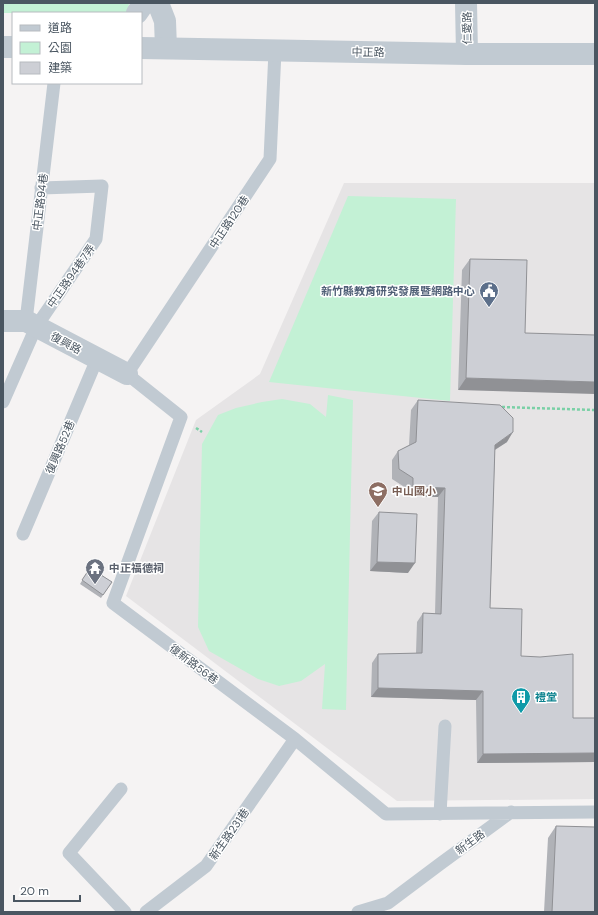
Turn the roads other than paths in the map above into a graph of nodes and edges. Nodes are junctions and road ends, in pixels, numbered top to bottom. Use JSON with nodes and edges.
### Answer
{"nodes":[{"id":1,"x":144,"y":3,"type":"edge"},
{"id":2,"x":158,"y":3,"type":"edge"},
{"id":3,"x":466,"y":3,"type":"edge"},
{"id":4,"x":138,"y":12,"type":"edge"},
{"id":5,"x":142,"y":48,"type":"edge"},
{"id":6,"x":166,"y":48,"type":"junction"},
{"id":7,"x":275,"y":51,"type":"junction"},
{"id":8,"x":467,"y":54,"type":"junction"},
{"id":9,"x":595,"y":54,"type":"edge"},
{"id":10,"x":54,"y":84,"type":"edge"},
{"id":11,"x":41,"y":188,"type":"junction"},
{"id":12,"x":3,"y":321,"type":"edge"},
{"id":13,"x":31,"y":324,"type":"junction"},
{"id":14,"x":97,"y":359,"type":"junction"},
{"id":15,"x":127,"y":374,"type":"junction"},
{"id":16,"x":3,"y":402,"type":"edge"},
{"id":17,"x":23,"y":534,"type":"dead end"},
{"id":18,"x":445,"y":726,"type":"dead end"},
{"id":19,"x":295,"y":739,"type":"junction"},
{"id":20,"x":121,"y":789,"type":"dead end"},
{"id":21,"x":511,"y":812,"type":"junction"},
{"id":22,"x":595,"y":812,"type":"edge"},
{"id":23,"x":440,"y":814,"type":"junction"},
{"id":24,"x":125,"y":912,"type":"edge"},
{"id":25,"x":146,"y":912,"type":"edge"},
{"id":26,"x":358,"y":912,"type":"edge"}],
"edges":[{"from":1,"to":4,"type":"street"},
{"from":2,"to":6,"type":"street"},
{"from":3,"to":8,"type":"street","name":"仁愛路"},
{"from":5,"to":6,"type":"street","name":"中正路"},
{"from":6,"to":7,"type":"street","name":"中正路"},
{"from":7,"to":8,"type":"street","name":"中正路"},
{"from":7,"to":15,"type":"lane","name":"中正路120巷"},
{"from":8,"to":9,"type":"street","name":"中正路"},
{"from":10,"to":11,"type":"lane","name":"中正路94巷"},
{"from":11,"to":13,"type":"lane","name":"中正路94巷"},
{"from":11,"to":13,"type":"lane","name":"中正路94巷7弄"},
{"from":12,"to":13,"type":"street","name":"復興路"},
{"from":13,"to":14,"type":"street","name":"復興路"},
{"from":13,"to":16,"type":"lane"},
{"from":14,"to":15,"type":"street","name":"復興路"},
{"from":14,"to":17,"type":"lane","name":"復興路52巷"},
{"from":15,"to":19,"type":"lane","name":"復新路56巷"},
{"from":18,"to":23,"type":"lane"},
{"from":19,"to":23,"type":"lane","name":"復新路56巷"},
{"from":19,"to":25,"type":"lane","name":"新生路231巷"},
{"from":20,"to":24,"type":"lane"},
{"from":21,"to":22,"type":"lane"},
{"from":21,"to":23,"type":"lane","name":"復新路56巷"},
{"from":21,"to":26,"type":"lane","name":"新生路"}]}
